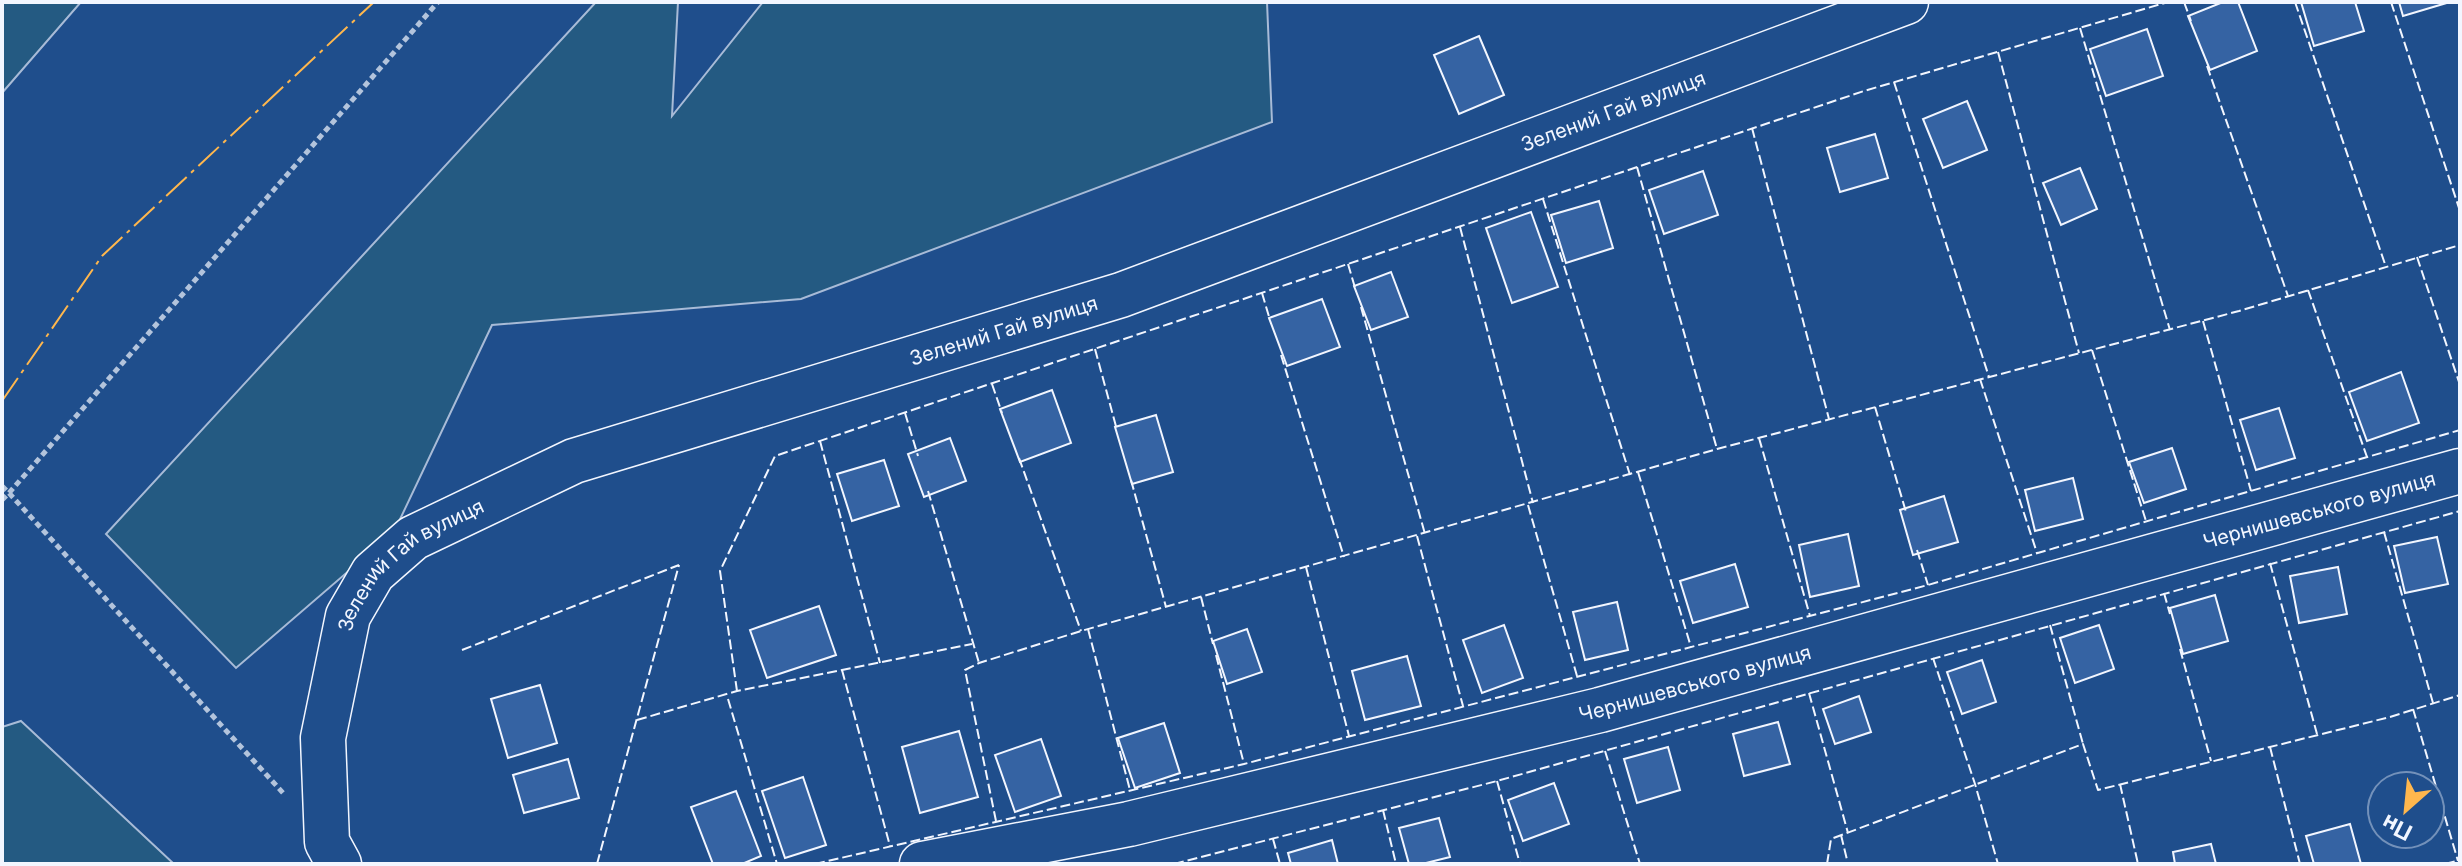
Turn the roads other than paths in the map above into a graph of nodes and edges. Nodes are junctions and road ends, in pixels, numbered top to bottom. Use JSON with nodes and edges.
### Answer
{"nodes":[{"id":1,"x":1906,"y":2,"type":"edge"},
{"id":2,"x":2460,"y":471,"type":"edge"},
{"id":3,"x":333,"y":853,"type":"edge"},
{"id":4,"x":922,"y":864,"type":"edge"}],
"edges":[{"from":1,"to":3,"type":"street","name":"Зелений Гай вулиця"},
{"from":2,"to":4,"type":"street","name":"Чернишевського вулиця"}]}
